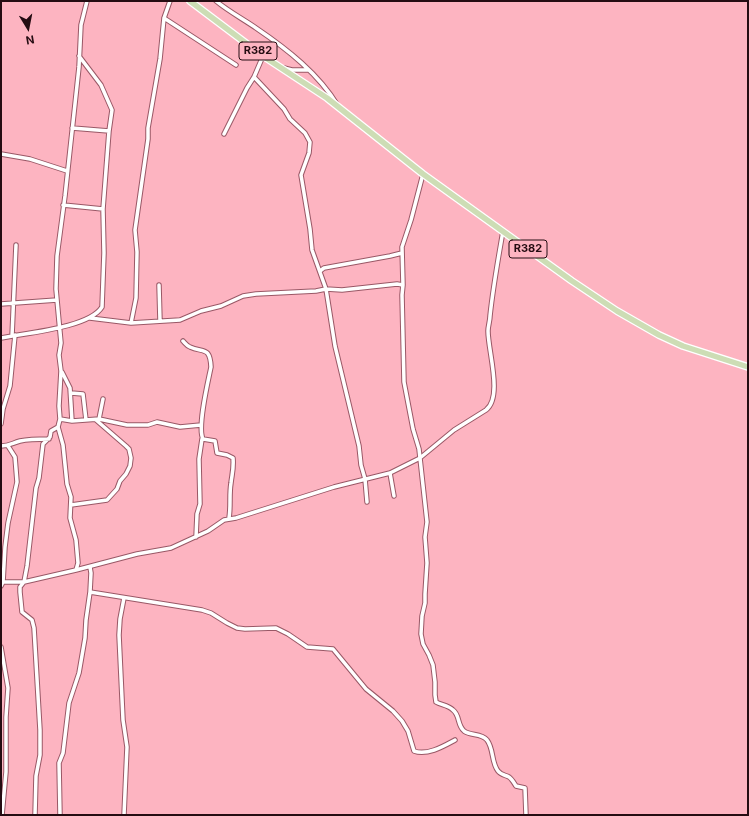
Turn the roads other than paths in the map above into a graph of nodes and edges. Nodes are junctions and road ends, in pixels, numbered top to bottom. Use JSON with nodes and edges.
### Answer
{"nodes":[{"id":1,"x":87,"y":1,"type":"edge"},
{"id":2,"x":170,"y":1,"type":"edge"},
{"id":3,"x":190,"y":1,"type":"edge"},
{"id":4,"x":216,"y":1,"type":"edge"},
{"id":5,"x":164,"y":18,"type":"junction"},
{"id":6,"x":79,"y":56,"type":"junction"},
{"id":7,"x":263,"y":56,"type":"junction"},
{"id":8,"x":236,"y":65,"type":"dead end"},
{"id":9,"x":280,"y":68,"type":"junction"},
{"id":10,"x":309,"y":70,"type":"junction"},
{"id":11,"x":254,"y":77,"type":"junction"},
{"id":12,"x":340,"y":108,"type":"junction"},
{"id":13,"x":72,"y":128,"type":"junction"},
{"id":14,"x":109,"y":131,"type":"junction"},
{"id":15,"x":224,"y":134,"type":"dead end"},
{"id":16,"x":1,"y":154,"type":"edge"},
{"id":17,"x":67,"y":171,"type":"junction"},
{"id":18,"x":423,"y":174,"type":"junction"},
{"id":19,"x":63,"y":205,"type":"junction"},
{"id":20,"x":102,"y":209,"type":"junction"},
{"id":21,"x":504,"y":231,"type":"junction"},
{"id":22,"x":16,"y":245,"type":"dead end"},
{"id":23,"x":402,"y":253,"type":"junction"},
{"id":24,"x":320,"y":271,"type":"junction"},
{"id":25,"x":159,"y":285,"type":"dead end"},
{"id":26,"x":403,"y":285,"type":"junction"},
{"id":27,"x":326,"y":289,"type":"junction"},
{"id":28,"x":57,"y":300,"type":"junction"},
{"id":29,"x":13,"y":302,"type":"junction"},
{"id":30,"x":1,"y":304,"type":"edge"},
{"id":31,"x":89,"y":318,"type":"junction"},
{"id":32,"x":160,"y":321,"type":"junction"},
{"id":33,"x":131,"y":323,"type":"junction"},
{"id":34,"x":60,"y":328,"type":"junction"},
{"id":35,"x":14,"y":336,"type":"junction"},
{"id":36,"x":1,"y":338,"type":"edge"},
{"id":37,"x":183,"y":341,"type":"dead end"},
{"id":38,"x":748,"y":367,"type":"edge"},
{"id":39,"x":61,"y":371,"type":"junction"},
{"id":40,"x":71,"y":393,"type":"junction"},
{"id":41,"x":103,"y":399,"type":"dead end"},
{"id":42,"x":60,"y":419,"type":"junction"},
{"id":43,"x":97,"y":419,"type":"junction"},
{"id":44,"x":86,"y":420,"type":"junction"},
{"id":45,"x":72,"y":421,"type":"junction"},
{"id":46,"x":1,"y":424,"type":"edge"},
{"id":47,"x":201,"y":425,"type":"junction"},
{"id":48,"x":58,"y":427,"type":"junction"},
{"id":49,"x":49,"y":439,"type":"junction"},
{"id":50,"x":202,"y":439,"type":"junction"},
{"id":51,"x":1,"y":446,"type":"edge"},
{"id":52,"x":8,"y":446,"type":"junction"},
{"id":53,"x":420,"y":458,"type":"junction"},
{"id":54,"x":390,"y":473,"type":"junction"},
{"id":55,"x":365,"y":479,"type":"junction"},
{"id":56,"x":394,"y":496,"type":"dead end"},
{"id":57,"x":367,"y":502,"type":"dead end"},
{"id":58,"x":70,"y":505,"type":"junction"},
{"id":59,"x":229,"y":518,"type":"junction"},
{"id":60,"x":196,"y":537,"type":"junction"},
{"id":61,"x":90,"y":567,"type":"junction"},
{"id":62,"x":76,"y":570,"type":"junction"},
{"id":63,"x":2,"y":582,"type":"edge"},
{"id":64,"x":24,"y":582,"type":"junction"},
{"id":65,"x":1,"y":586,"type":"edge"},
{"id":66,"x":90,"y":592,"type":"junction"},
{"id":67,"x":124,"y":598,"type":"junction"},
{"id":68,"x":1,"y":647,"type":"edge"},
{"id":69,"x":6,"y":717,"type":"junction"},
{"id":70,"x":1,"y":719,"type":"edge"},
{"id":71,"x":455,"y":740,"type":"dead end"},
{"id":72,"x":2,"y":815,"type":"edge"},
{"id":73,"x":35,"y":815,"type":"edge"},
{"id":74,"x":60,"y":815,"type":"edge"},
{"id":75,"x":124,"y":815,"type":"edge"},
{"id":76,"x":526,"y":815,"type":"edge"}],
"edges":[{"from":1,"to":6,"type":"street"},
{"from":2,"to":5,"type":"street"},
{"from":3,"to":7,"type":"main road","number":"R382"},
{"from":4,"to":10,"type":"street"},
{"from":5,"to":8,"type":"street"},
{"from":5,"to":33,"type":"street"},
{"from":6,"to":13,"type":"street"},
{"from":6,"to":14,"type":"street"},
{"from":7,"to":9,"type":"main road","number":"R382"},
{"from":7,"to":11,"type":"street"},
{"from":9,"to":10,"type":"street"},
{"from":9,"to":12,"type":"main road","number":"R382"},
{"from":10,"to":12,"type":"street"},
{"from":11,"to":15,"type":"street"},
{"from":11,"to":24,"type":"street"},
{"from":12,"to":18,"type":"main road","number":"R382"},
{"from":13,"to":14,"type":"street"},
{"from":13,"to":17,"type":"street"},
{"from":14,"to":20,"type":"street"},
{"from":16,"to":17,"type":"street"},
{"from":17,"to":19,"type":"street"},
{"from":18,"to":21,"type":"main road","number":"R382"},
{"from":18,"to":23,"type":"street"},
{"from":19,"to":20,"type":"street"},
{"from":19,"to":28,"type":"street"},
{"from":20,"to":31,"type":"street"},
{"from":21,"to":38,"type":"main road","number":"R382"},
{"from":21,"to":53,"type":"street"},
{"from":22,"to":29,"type":"street"},
{"from":23,"to":24,"type":"street"},
{"from":23,"to":26,"type":"street"},
{"from":24,"to":27,"type":"street"},
{"from":25,"to":32,"type":"street"},
{"from":26,"to":27,"type":"street"},
{"from":26,"to":53,"type":"street"},
{"from":27,"to":32,"type":"street"},
{"from":27,"to":55,"type":"street"},
{"from":28,"to":29,"type":"street"},
{"from":28,"to":34,"type":"street"},
{"from":29,"to":30,"type":"street"},
{"from":29,"to":35,"type":"street"},
{"from":31,"to":33,"type":"street"},
{"from":31,"to":34,"type":"street"},
{"from":32,"to":33,"type":"street"},
{"from":34,"to":35,"type":"street"},
{"from":34,"to":39,"type":"street"},
{"from":35,"to":36,"type":"street"},
{"from":35,"to":46,"type":"street"},
{"from":37,"to":47,"type":"street"},
{"from":39,"to":40,"type":"street"},
{"from":39,"to":42,"type":"street"},
{"from":40,"to":44,"type":"street"},
{"from":40,"to":45,"type":"street"},
{"from":41,"to":43,"type":"street"},
{"from":42,"to":45,"type":"street"},
{"from":42,"to":48,"type":"street"},
{"from":43,"to":44,"type":"street"},
{"from":43,"to":47,"type":"street"},
{"from":43,"to":58,"type":"street"},
{"from":44,"to":45,"type":"street"},
{"from":47,"to":50,"type":"street"},
{"from":48,"to":49,"type":"street"},
{"from":48,"to":58,"type":"street"},
{"from":49,"to":52,"type":"street"},
{"from":49,"to":64,"type":"street"},
{"from":50,"to":59,"type":"street"},
{"from":50,"to":60,"type":"street"},
{"from":51,"to":52,"type":"street"},
{"from":52,"to":63,"type":"street"},
{"from":53,"to":54,"type":"street"},
{"from":53,"to":76,"type":"street"},
{"from":54,"to":55,"type":"street"},
{"from":54,"to":56,"type":"street"},
{"from":55,"to":57,"type":"street"},
{"from":55,"to":59,"type":"street"},
{"from":58,"to":62,"type":"street"},
{"from":59,"to":60,"type":"street"},
{"from":60,"to":61,"type":"street"},
{"from":61,"to":62,"type":"street"},
{"from":61,"to":66,"type":"street"},
{"from":62,"to":64,"type":"street"},
{"from":63,"to":64,"type":"street"},
{"from":63,"to":65,"type":"street"},
{"from":64,"to":73,"type":"street"},
{"from":66,"to":67,"type":"street"},
{"from":66,"to":74,"type":"street"},
{"from":67,"to":71,"type":"street"},
{"from":67,"to":75,"type":"street"},
{"from":68,"to":69,"type":"street"},
{"from":69,"to":70,"type":"street"},
{"from":69,"to":72,"type":"street"}]}
